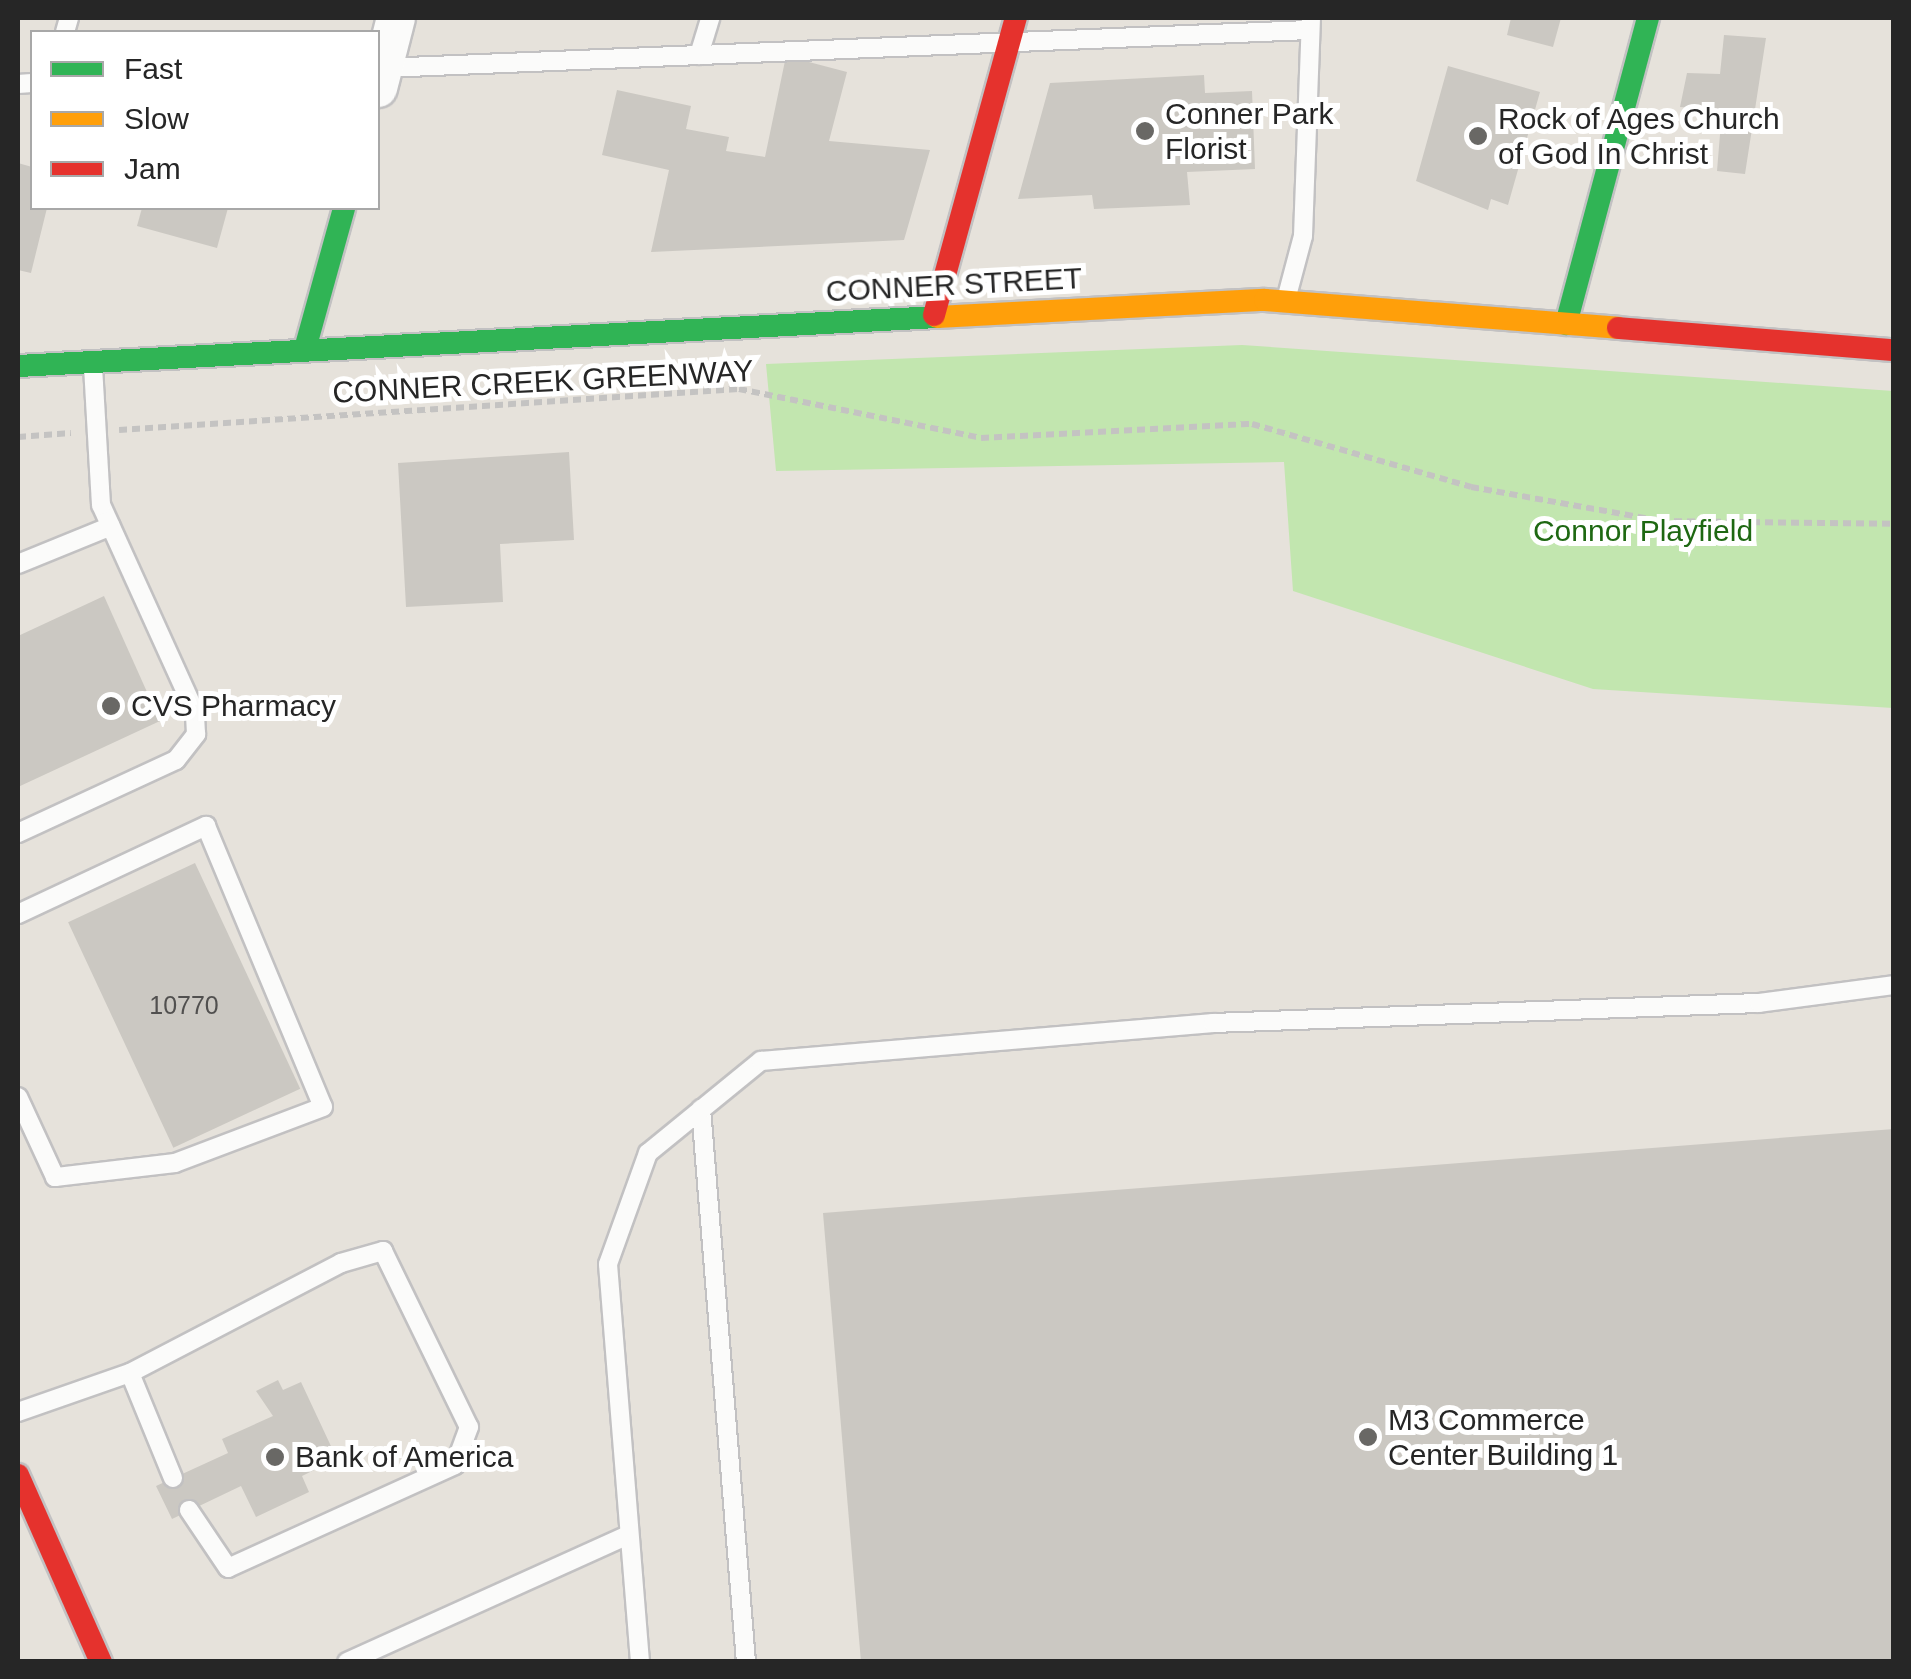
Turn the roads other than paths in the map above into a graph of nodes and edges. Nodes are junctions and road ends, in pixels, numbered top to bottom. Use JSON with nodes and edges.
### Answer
{"nodes":[{"id":1,"x":396,"y":18,"type":"edge"},
{"id":2,"x":710,"y":18,"type":"edge"},
{"id":3,"x":1016,"y":18,"type":"edge"},
{"id":4,"x":1648,"y":18,"type":"edge"},
{"id":5,"x":1309,"y":24,"type":"edge"},
{"id":6,"x":1009,"y":42,"type":"junction"},
{"id":7,"x":700,"y":56,"type":"junction"},
{"id":8,"x":380,"y":72,"type":"edge"},
{"id":9,"x":380,"y":75,"type":"edge"},
{"id":10,"x":343,"y":210,"type":"edge"},
{"id":11,"x":1286,"y":302,"type":"junction"},
{"id":12,"x":934,"y":315,"type":"junction"},
{"id":13,"x":1566,"y":324,"type":"junction"},
{"id":14,"x":306,"y":349,"type":"junction"},
{"id":15,"x":1894,"y":350,"type":"edge"},
{"id":16,"x":92,"y":362,"type":"junction"},
{"id":17,"x":18,"y":366,"type":"edge"},
{"id":18,"x":110,"y":526,"type":"junction"},
{"id":19,"x":18,"y":564,"type":"edge"},
{"id":20,"x":18,"y":833,"type":"edge"},
{"id":21,"x":18,"y":914,"type":"edge"},
{"id":22,"x":1894,"y":985,"type":"edge"},
{"id":23,"x":18,"y":1097,"type":"edge"},
{"id":24,"x":701,"y":1110,"type":"junction"},
{"id":25,"x":130,"y":1373,"type":"junction"},
{"id":26,"x":18,"y":1412,"type":"edge"},
{"id":27,"x":18,"y":1475,"type":"edge"},
{"id":28,"x":174,"y":1478,"type":"dead end"},
{"id":29,"x":188,"y":1510,"type":"dead end"},
{"id":30,"x":628,"y":1535,"type":"junction"},
{"id":31,"x":101,"y":1662,"type":"edge"},
{"id":32,"x":347,"y":1662,"type":"edge"},
{"id":33,"x":640,"y":1662,"type":"edge"},
{"id":34,"x":746,"y":1662,"type":"edge"}],
"edges":[{"from":1,"to":8,"type":"street"},
{"from":2,"to":7,"type":"lane"},
{"from":3,"to":6,"type":"main road"},
{"from":4,"to":13,"type":"main road"},
{"from":5,"to":6,"type":"lane"},
{"from":5,"to":11,"type":"lane"},
{"from":6,"to":7,"type":"lane"},
{"from":6,"to":12,"type":"main road"},
{"from":7,"to":9,"type":"lane"},
{"from":10,"to":14,"type":"main road"},
{"from":11,"to":12,"type":"main road","name":"CONNER STREET"},
{"from":11,"to":13,"type":"main road","name":"CONNER STREET"},
{"from":12,"to":14,"type":"main road","name":"CONNER STREET"},
{"from":13,"to":15,"type":"main road","name":"CONNER STREET"},
{"from":14,"to":16,"type":"main road","name":"CONNER STREET"},
{"from":16,"to":17,"type":"main road","name":"CONNER STREET"},
{"from":16,"to":18,"type":"lane"},
{"from":18,"to":19,"type":"lane"},
{"from":18,"to":20,"type":"lane"},
{"from":21,"to":23,"type":"lane"},
{"from":22,"to":24,"type":"lane"},
{"from":24,"to":30,"type":"lane"},
{"from":24,"to":34,"type":"lane"},
{"from":25,"to":26,"type":"lane"},
{"from":25,"to":28,"type":"lane"},
{"from":25,"to":29,"type":"lane"},
{"from":27,"to":31,"type":"main road"},
{"from":30,"to":32,"type":"lane"},
{"from":30,"to":33,"type":"lane"}]}
